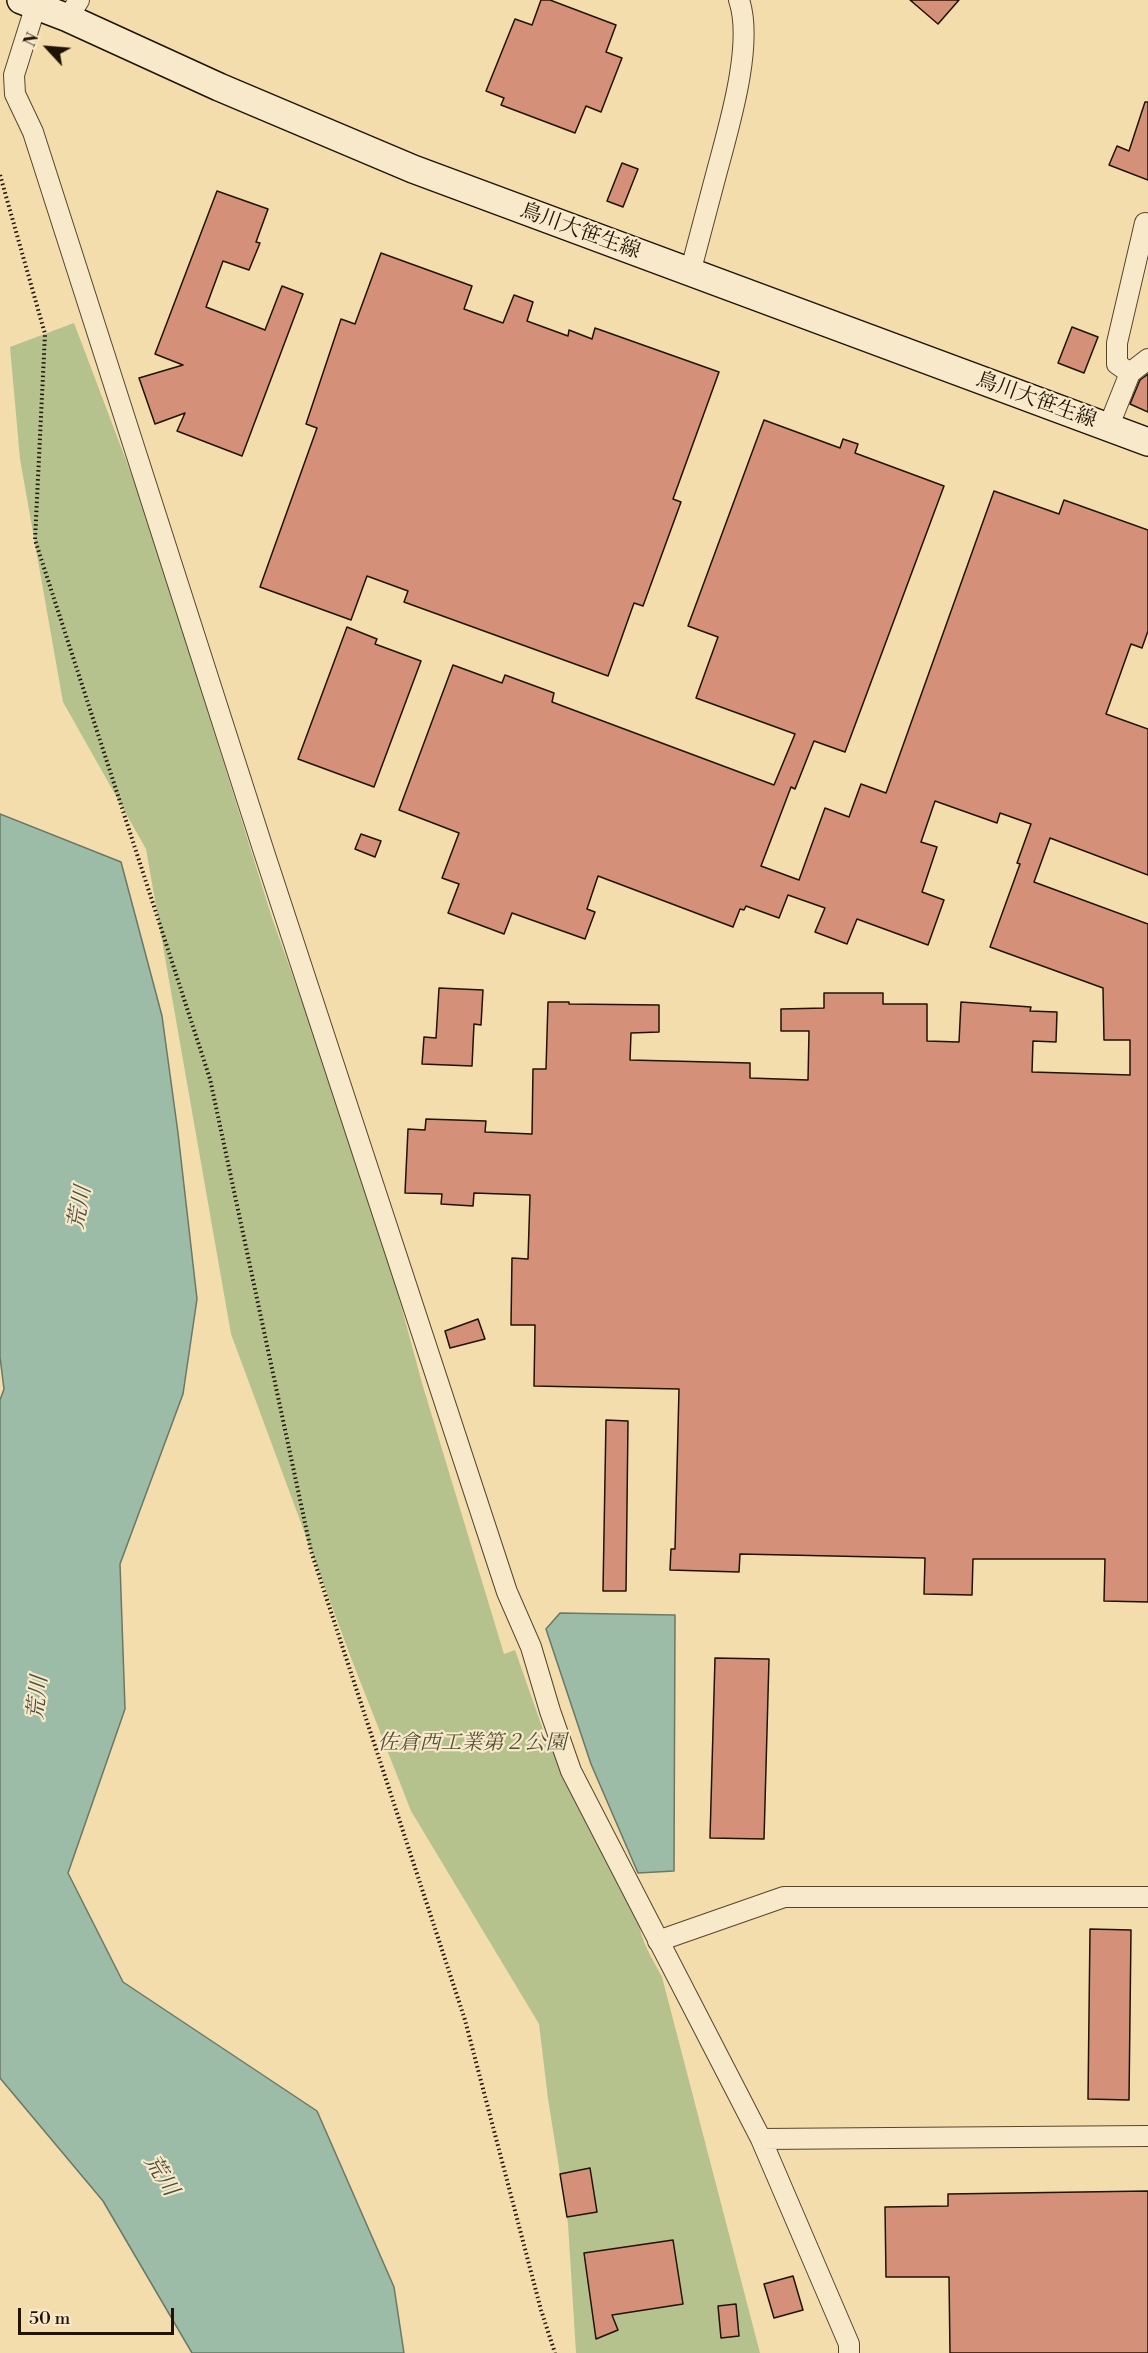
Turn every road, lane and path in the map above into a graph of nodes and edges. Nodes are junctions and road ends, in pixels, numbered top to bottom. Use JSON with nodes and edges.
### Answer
{"nodes":[{"id":1,"x":739,"y":0,"type":"edge"},
{"id":2,"x":28,"y":3,"type":"edge"},
{"id":3,"x":74,"y":9,"type":"edge"},
{"id":4,"x":0,"y":176,"type":"edge"},
{"id":5,"x":1145,"y":223,"type":"dead end"},
{"id":6,"x":690,"y":273,"type":"junction"},
{"id":7,"x":1148,"y":359,"type":"edge"},
{"id":8,"x":1130,"y":373,"type":"junction"},
{"id":9,"x":1108,"y":428,"type":"junction"},
{"id":10,"x":1148,"y":442,"type":"edge"},
{"id":11,"x":1148,"y":1897,"type":"edge"},
{"id":12,"x":658,"y":1941,"type":"junction"},
{"id":13,"x":1148,"y":2136,"type":"edge"},
{"id":14,"x":761,"y":2139,"type":"junction"},
{"id":15,"x":555,"y":2353,"type":"edge"},
{"id":16,"x":849,"y":2353,"type":"edge"}],
"edges":[{"from":1,"to":6,"type":"street"},
{"from":2,"to":3,"type":"street","name":"鳥川大笹生線"},
{"from":2,"to":12,"type":"street"},
{"from":3,"to":6,"type":"street","name":"鳥川大笹生線"},
{"from":4,"to":15,"type":"path"},
{"from":5,"to":8,"type":"street"},
{"from":6,"to":9,"type":"street","name":"鳥川大笹生線"},
{"from":7,"to":8,"type":"street"},
{"from":8,"to":9,"type":"street"},
{"from":9,"to":10,"type":"street","name":"鳥川大笹生線"},
{"from":11,"to":12,"type":"street"},
{"from":12,"to":14,"type":"street"},
{"from":13,"to":14,"type":"street"},
{"from":14,"to":16,"type":"street"}]}
